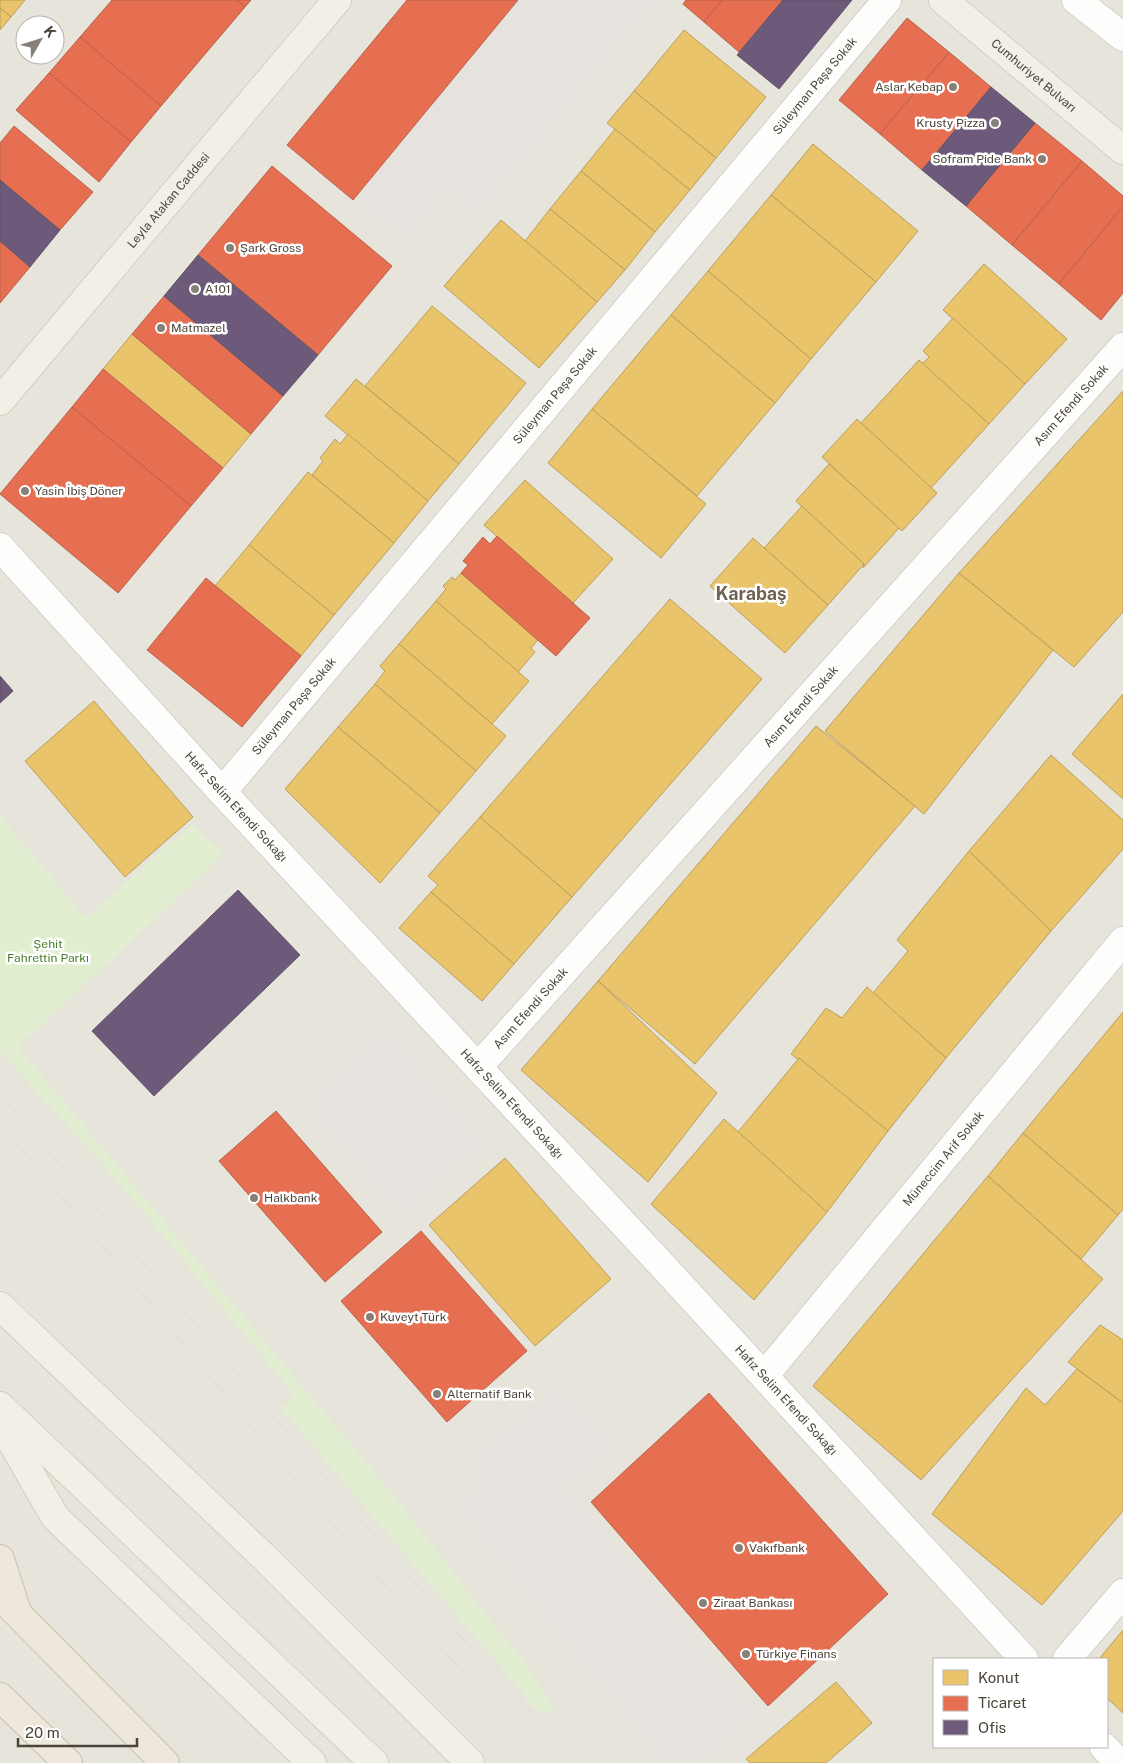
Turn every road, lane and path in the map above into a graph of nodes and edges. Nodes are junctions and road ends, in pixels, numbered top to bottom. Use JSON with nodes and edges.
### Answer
{"nodes":[{"id":1,"x":337,"y":0,"type":"edge"},
{"id":2,"x":887,"y":0,"type":"edge"},
{"id":3,"x":943,"y":0,"type":"edge"},
{"id":4,"x":1076,"y":0,"type":"edge"},
{"id":5,"x":1123,"y":37,"type":"edge"},
{"id":6,"x":1123,"y":150,"type":"edge"},
{"id":7,"x":1123,"y":347,"type":"edge"},
{"id":8,"x":0,"y":401,"type":"edge"},
{"id":9,"x":0,"y":547,"type":"edge"},
{"id":10,"x":222,"y":792,"type":"junction"},
{"id":11,"x":1123,"y":941,"type":"edge"},
{"id":12,"x":478,"y":1067,"type":"junction"},
{"id":13,"x":0,"y":1306,"type":"edge"},
{"id":14,"x":764,"y":1376,"type":"junction"},
{"id":15,"x":0,"y":1406,"type":"edge"},
{"id":16,"x":0,"y":1421,"type":"edge"},
{"id":17,"x":0,"y":1559,"type":"edge"},
{"id":18,"x":1123,"y":1593,"type":"edge"},
{"id":19,"x":8,"y":1605,"type":"edge"},
{"id":20,"x":1023,"y":1658,"type":"edge"},
{"id":21,"x":1068,"y":1658,"type":"edge"},
{"id":22,"x":0,"y":1698,"type":"edge"},
{"id":23,"x":1105,"y":1748,"type":"edge"},
{"id":24,"x":56,"y":1763,"type":"edge"},
{"id":25,"x":68,"y":1763,"type":"edge"},
{"id":26,"x":165,"y":1763,"type":"edge"},
{"id":27,"x":312,"y":1763,"type":"edge"},
{"id":28,"x":374,"y":1763,"type":"edge"},
{"id":29,"x":470,"y":1763,"type":"edge"},
{"id":30,"x":1119,"y":1763,"type":"edge"}],
"edges":[{"from":1,"to":8,"type":"main road","name":"Leyla Atakan Caddesi"},
{"from":2,"to":10,"type":"street","name":"Süleyman Paşa Sokak"},
{"from":3,"to":6,"type":"main road","name":"Cumhuriyet Bulvarı"},
{"from":4,"to":5,"type":"street"},
{"from":7,"to":12,"type":"street","name":"Asım Efendi Sokak"},
{"from":9,"to":10,"type":"street","name":"Hafız Selim Efendi Sokağı"},
{"from":10,"to":12,"type":"street","name":"Hafız Selim Efendi Sokağı"},
{"from":11,"to":14,"type":"street","name":"Müneccim Arif Sokak"},
{"from":12,"to":14,"type":"street","name":"Hafız Selim Efendi Sokağı"},
{"from":13,"to":29,"type":"main road"},
{"from":14,"to":20,"type":"street","name":"Hafız Selim Efendi Sokağı"},
{"from":15,"to":28,"type":"main road"},
{"from":16,"to":27,"type":"main road"},
{"from":17,"to":19,"type":"highway"},
{"from":18,"to":21,"type":"street"},
{"from":19,"to":26,"type":"highway"},
{"from":22,"to":24,"type":"highway"},
{"from":22,"to":25,"type":"highway"},
{"from":23,"to":30,"type":"street"}]}
